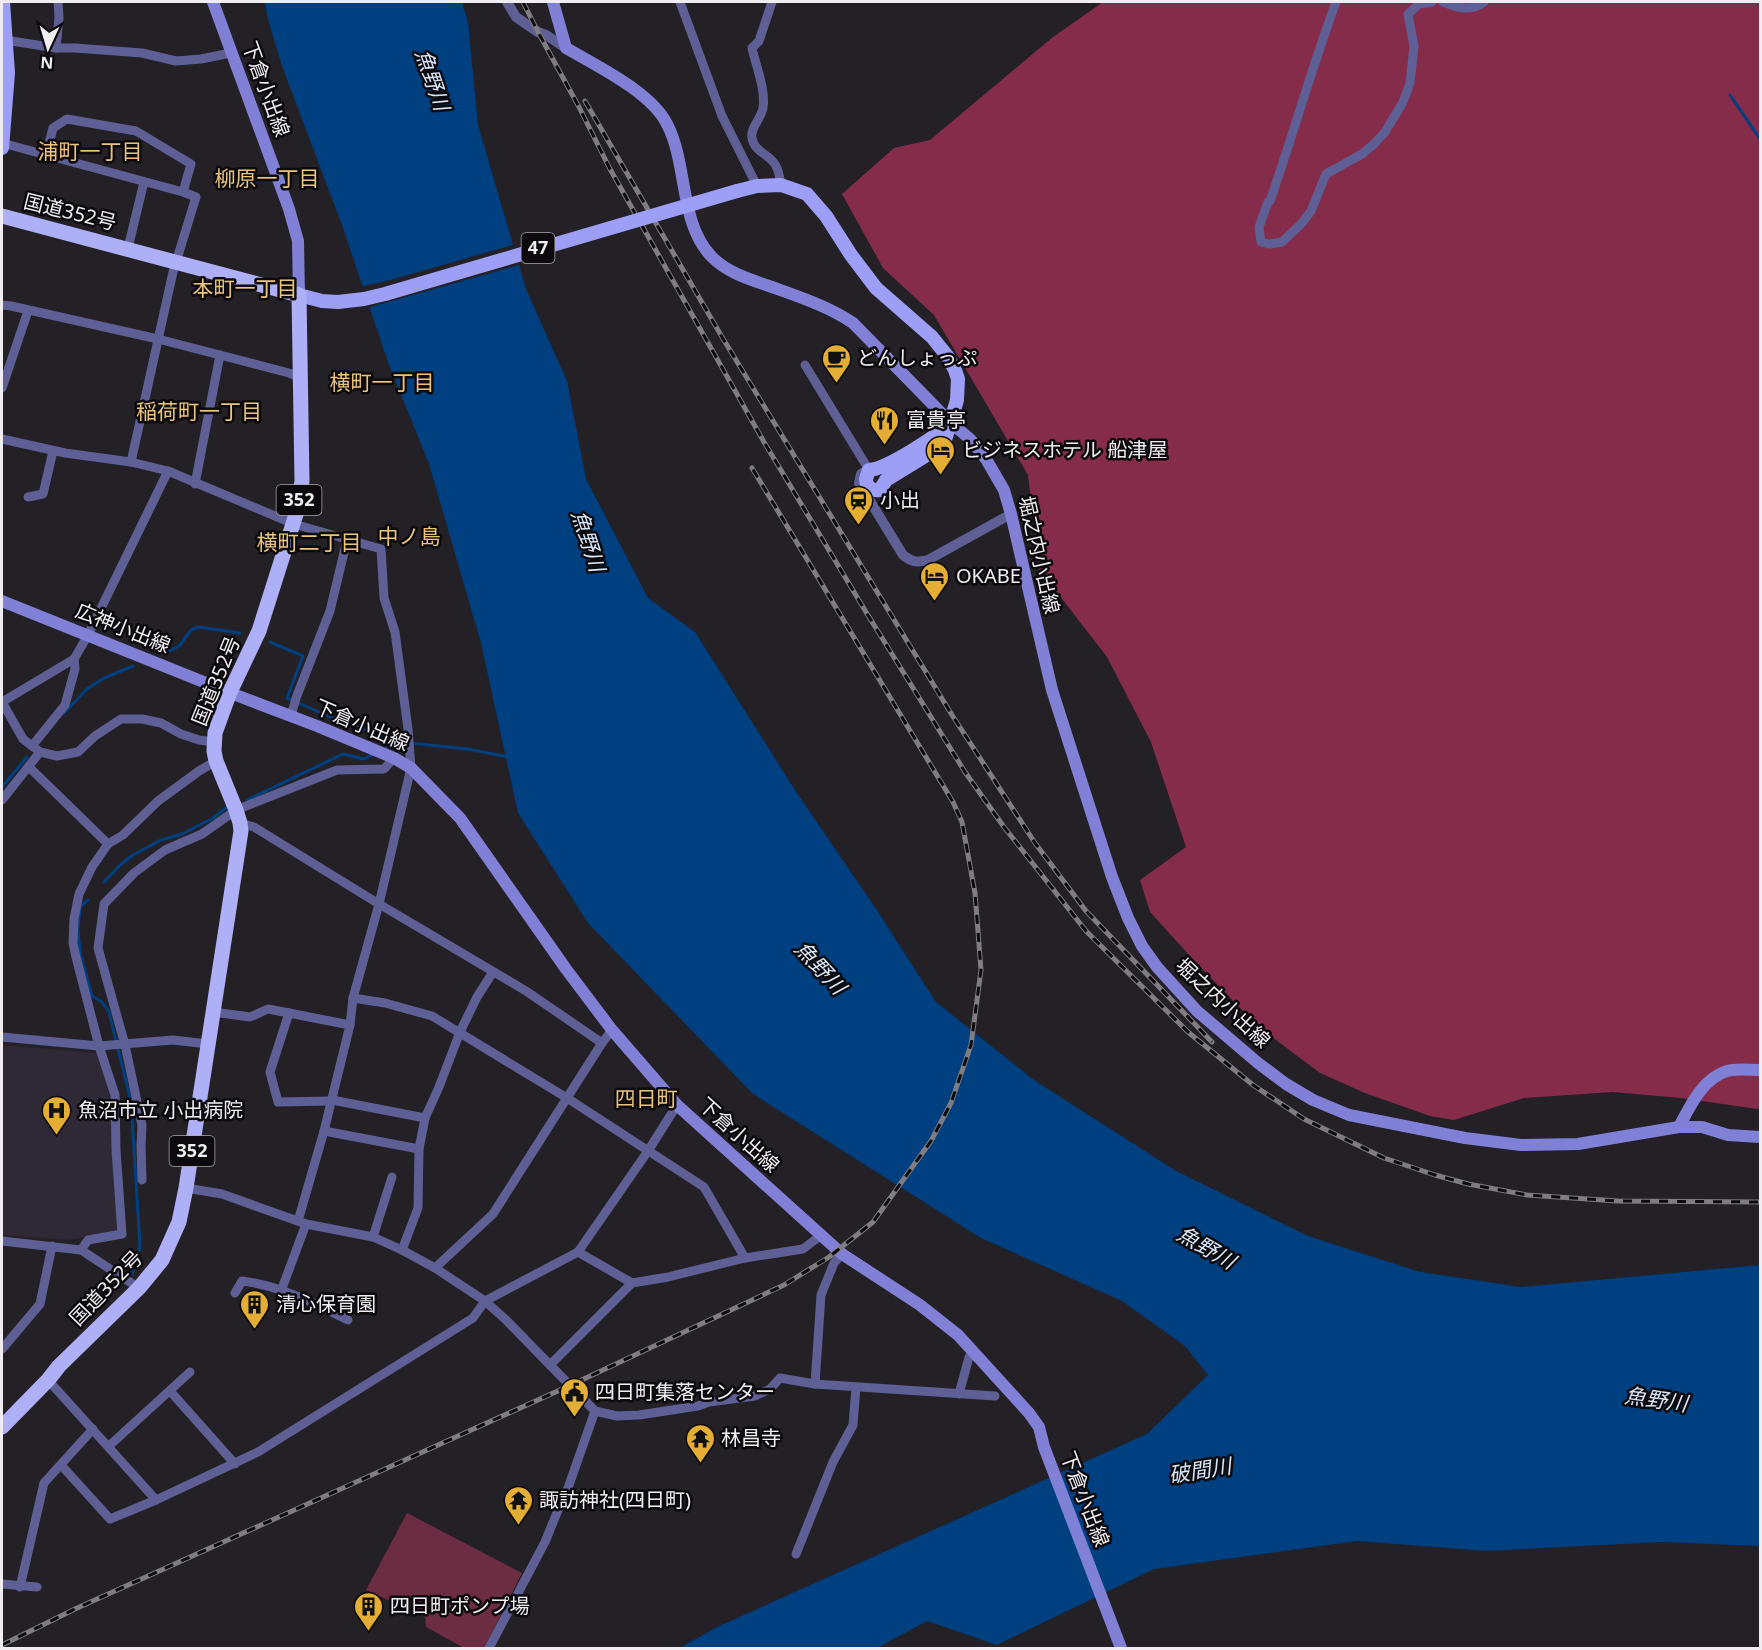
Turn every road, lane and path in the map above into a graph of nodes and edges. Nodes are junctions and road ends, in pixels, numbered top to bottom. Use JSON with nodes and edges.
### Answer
{"nodes":[{"id":1,"x":3,"y":2,"type":"edge"},
{"id":2,"x":58,"y":2,"type":"edge"},
{"id":3,"x":213,"y":2,"type":"edge"},
{"id":4,"x":507,"y":2,"type":"edge"},
{"id":5,"x":553,"y":2,"type":"edge"},
{"id":6,"x":680,"y":2,"type":"edge"},
{"id":7,"x":772,"y":2,"type":"edge"},
{"id":8,"x":1336,"y":2,"type":"edge"},
{"id":9,"x":1432,"y":2,"type":"edge"},
{"id":10,"x":1443,"y":2,"type":"edge"},
{"id":11,"x":1484,"y":2,"type":"edge"},
{"id":12,"x":4,"y":33,"type":"edge"},
{"id":13,"x":56,"y":48,"type":"junction"},
{"id":14,"x":566,"y":48,"type":"junction"},
{"id":15,"x":231,"y":52,"type":"junction"},
{"id":16,"x":2,"y":145,"type":"edge"},
{"id":17,"x":46,"y":155,"type":"junction"},
{"id":18,"x":144,"y":182,"type":"junction"},
{"id":19,"x":781,"y":184,"type":"junction"},
{"id":20,"x":757,"y":186,"type":"junction"},
{"id":21,"x":183,"y":192,"type":"junction"},
{"id":22,"x":2,"y":216,"type":"edge"},
{"id":23,"x":129,"y":248,"type":"junction"},
{"id":24,"x":176,"y":262,"type":"junction"},
{"id":25,"x":299,"y":295,"type":"junction"},
{"id":26,"x":2,"y":305,"type":"edge"},
{"id":27,"x":27,"y":311,"type":"junction"},
{"id":28,"x":158,"y":339,"type":"junction"},
{"id":29,"x":220,"y":355,"type":"junction"},
{"id":30,"x":805,"y":365,"type":"dead end"},
{"id":31,"x":301,"y":378,"type":"junction"},
{"id":32,"x":2,"y":388,"type":"edge"},
{"id":33,"x":951,"y":423,"type":"junction"},
{"id":34,"x":4,"y":440,"type":"edge"},
{"id":35,"x":2,"y":451,"type":"edge"},
{"id":36,"x":53,"y":451,"type":"junction"},
{"id":37,"x":130,"y":462,"type":"junction"},
{"id":38,"x":869,"y":470,"type":"junction"},
{"id":39,"x":168,"y":471,"type":"junction"},
{"id":40,"x":195,"y":484,"type":"junction"},
{"id":41,"x":27,"y":497,"type":"dead end"},
{"id":42,"x":1011,"y":514,"type":"junction"},
{"id":43,"x":294,"y":524,"type":"junction"},
{"id":44,"x":347,"y":540,"type":"junction"},
{"id":45,"x":2,"y":601,"type":"edge"},
{"id":46,"x":88,"y":635,"type":"junction"},
{"id":47,"x":74,"y":659,"type":"junction"},
{"id":48,"x":230,"y":692,"type":"junction"},
{"id":49,"x":2,"y":702,"type":"edge"},
{"id":50,"x":293,"y":707,"type":"junction"},
{"id":51,"x":214,"y":742,"type":"junction"},
{"id":52,"x":36,"y":749,"type":"junction"},
{"id":53,"x":394,"y":758,"type":"junction"},
{"id":54,"x":216,"y":761,"type":"junction"},
{"id":55,"x":30,"y":767,"type":"junction"},
{"id":56,"x":411,"y":768,"type":"junction"},
{"id":57,"x":2,"y":800,"type":"edge"},
{"id":58,"x":238,"y":816,"type":"junction"},
{"id":59,"x":108,"y":844,"type":"junction"},
{"id":60,"x":380,"y":904,"type":"junction"},
{"id":61,"x":493,"y":972,"type":"junction"},
{"id":62,"x":353,"y":998,"type":"junction"},
{"id":63,"x":213,"y":1012,"type":"junction"},
{"id":64,"x":289,"y":1013,"type":"junction"},
{"id":65,"x":350,"y":1025,"type":"junction"},
{"id":66,"x":612,"y":1030,"type":"junction"},
{"id":67,"x":460,"y":1032,"type":"junction"},
{"id":68,"x":2,"y":1037,"type":"edge"},
{"id":69,"x":602,"y":1043,"type":"junction"},
{"id":70,"x":208,"y":1044,"type":"junction"},
{"id":71,"x":120,"y":1045,"type":"junction"},
{"id":72,"x":99,"y":1046,"type":"junction"},
{"id":73,"x":1761,"y":1070,"type":"edge"},
{"id":74,"x":567,"y":1098,"type":"junction"},
{"id":75,"x":331,"y":1100,"type":"junction"},
{"id":76,"x":677,"y":1105,"type":"junction"},
{"id":77,"x":425,"y":1118,"type":"junction"},
{"id":78,"x":1679,"y":1127,"type":"junction"},
{"id":79,"x":324,"y":1131,"type":"junction"},
{"id":80,"x":1761,"y":1137,"type":"edge"},
{"id":81,"x":419,"y":1149,"type":"junction"},
{"id":82,"x":648,"y":1151,"type":"junction"},
{"id":83,"x":392,"y":1177,"type":"dead end"},
{"id":84,"x":142,"y":1180,"type":"dead end"},
{"id":85,"x":186,"y":1188,"type":"junction"},
{"id":86,"x":302,"y":1222,"type":"junction"},
{"id":87,"x":820,"y":1236,"type":"junction"},
{"id":88,"x":374,"y":1237,"type":"junction"},
{"id":89,"x":2,"y":1241,"type":"edge"},
{"id":90,"x":52,"y":1246,"type":"junction"},
{"id":91,"x":81,"y":1250,"type":"junction"},
{"id":92,"x":402,"y":1250,"type":"junction"},
{"id":93,"x":578,"y":1252,"type":"junction"},
{"id":94,"x":842,"y":1254,"type":"junction"},
{"id":95,"x":745,"y":1258,"type":"junction"},
{"id":96,"x":435,"y":1268,"type":"junction"},
{"id":97,"x":632,"y":1283,"type":"junction"},
{"id":98,"x":139,"y":1288,"type":"junction"},
{"id":99,"x":281,"y":1291,"type":"junction"},
{"id":100,"x":235,"y":1293,"type":"dead end"},
{"id":101,"x":485,"y":1301,"type":"junction"},
{"id":102,"x":348,"y":1320,"type":"dead end"},
{"id":103,"x":2,"y":1349,"type":"edge"},
{"id":104,"x":974,"y":1352,"type":"junction"},
{"id":105,"x":550,"y":1365,"type":"junction"},
{"id":106,"x":190,"y":1372,"type":"dead end"},
{"id":107,"x":48,"y":1380,"type":"junction"},
{"id":108,"x":815,"y":1384,"type":"junction"},
{"id":109,"x":856,"y":1387,"type":"junction"},
{"id":110,"x":170,"y":1391,"type":"junction"},
{"id":111,"x":959,"y":1395,"type":"junction"},
{"id":112,"x":995,"y":1396,"type":"dead end"},
{"id":113,"x":595,"y":1410,"type":"junction"},
{"id":114,"x":2,"y":1427,"type":"edge"},
{"id":115,"x":93,"y":1429,"type":"junction"},
{"id":116,"x":109,"y":1446,"type":"junction"},
{"id":117,"x":235,"y":1464,"type":"junction"},
{"id":118,"x":61,"y":1465,"type":"junction"},
{"id":119,"x":156,"y":1500,"type":"junction"},
{"id":120,"x":796,"y":1554,"type":"dead end"},
{"id":121,"x":2,"y":1584,"type":"edge"},
{"id":122,"x":20,"y":1587,"type":"junction"},
{"id":123,"x":37,"y":1587,"type":"dead end"},
{"id":124,"x":489,"y":1648,"type":"edge"},
{"id":125,"x":1121,"y":1648,"type":"edge"}],
"edges":[{"from":1,"to":12,"type":"main road"},
{"from":2,"to":13,"type":"street"},
{"from":3,"to":15,"type":"main road","name":"下倉小出線"},
{"from":4,"to":14,"type":"street"},
{"from":5,"to":14,"type":"main road"},
{"from":6,"to":20,"type":"street"},
{"from":7,"to":19,"type":"street"},
{"from":8,"to":9,"type":"street"},
{"from":10,"to":11,"type":"street"},
{"from":12,"to":13,"type":"street"},
{"from":12,"to":16,"type":"main road"},
{"from":13,"to":15,"type":"street"},
{"from":14,"to":33,"type":"main road","name":"堀之内小出線"},
{"from":15,"to":25,"type":"main road","name":"下倉小出線"},
{"from":16,"to":17,"type":"street"},
{"from":17,"to":18,"type":"street"},
{"from":17,"to":21,"type":"street"},
{"from":18,"to":21,"type":"street"},
{"from":18,"to":23,"type":"street"},
{"from":19,"to":20,"type":"main road","number":"47"},
{"from":19,"to":33,"type":"main road","number":"47"},
{"from":20,"to":25,"type":"main road","number":"47","bridge":true},
{"from":21,"to":24,"type":"street"},
{"from":22,"to":23,"type":"highway","name":"国道352号"},
{"from":23,"to":24,"type":"highway","name":"国道352号"},
{"from":24,"to":25,"type":"highway","name":"国道352号"},
{"from":24,"to":28,"type":"street"},
{"from":25,"to":31,"type":"highway","name":"国道352号","number":"352"},
{"from":26,"to":27,"type":"street"},
{"from":27,"to":28,"type":"street"},
{"from":27,"to":32,"type":"street"},
{"from":28,"to":29,"type":"street"},
{"from":28,"to":37,"type":"street"},
{"from":29,"to":31,"type":"street"},
{"from":29,"to":40,"type":"street"},
{"from":30,"to":38,"type":"street"},
{"from":31,"to":43,"type":"highway","name":"国道352号","number":"352"},
{"from":33,"to":38,"type":"main road"},
{"from":33,"to":38,"type":"main road","number":"47"},
{"from":33,"to":42,"type":"main road","name":"堀之内小出線"},
{"from":34,"to":35,"type":"street"},
{"from":34,"to":36,"type":"street"},
{"from":36,"to":37,"type":"street"},
{"from":36,"to":41,"type":"street"},
{"from":37,"to":39,"type":"street"},
{"from":38,"to":42,"type":"street"},
{"from":39,"to":40,"type":"street"},
{"from":39,"to":46,"type":"street"},
{"from":40,"to":43,"type":"street"},
{"from":42,"to":78,"type":"main road","name":"堀之内小出線"},
{"from":43,"to":44,"type":"street"},
{"from":43,"to":48,"type":"highway","name":"国道352号","number":"352"},
{"from":44,"to":50,"type":"street"},
{"from":44,"to":56,"type":"street"},
{"from":45,"to":46,"type":"main road","name":"広神小出線"},
{"from":46,"to":47,"type":"street"},
{"from":46,"to":48,"type":"main road","name":"広神小出線"},
{"from":47,"to":49,"type":"street"},
{"from":47,"to":52,"type":"street"},
{"from":48,"to":50,"type":"main road","name":"下倉小出線"},
{"from":48,"to":51,"type":"highway","name":"国道352号","number":"352"},
{"from":49,"to":52,"type":"street"},
{"from":50,"to":53,"type":"main road","name":"下倉小出線"},
{"from":51,"to":52,"type":"street"},
{"from":51,"to":54,"type":"highway","name":"国道352号","number":"352"},
{"from":52,"to":55,"type":"street"},
{"from":53,"to":56,"type":"main road","name":"下倉小出線"},
{"from":53,"to":58,"type":"street"},
{"from":54,"to":58,"type":"highway","name":"国道352号","number":"352"},
{"from":54,"to":59,"type":"street"},
{"from":55,"to":57,"type":"street"},
{"from":55,"to":59,"type":"street"},
{"from":56,"to":60,"type":"street"},
{"from":56,"to":66,"type":"main road","name":"下倉小出線"},
{"from":58,"to":60,"type":"street"},
{"from":58,"to":63,"type":"highway","name":"国道352号","number":"352"},
{"from":58,"to":71,"type":"street"},
{"from":59,"to":72,"type":"street"},
{"from":60,"to":61,"type":"street"},
{"from":60,"to":62,"type":"street"},
{"from":61,"to":67,"type":"street"},
{"from":61,"to":69,"type":"street"},
{"from":62,"to":65,"type":"street"},
{"from":62,"to":67,"type":"street"},
{"from":63,"to":64,"type":"street"},
{"from":63,"to":70,"type":"highway","name":"国道352号","number":"352"},
{"from":64,"to":65,"type":"street"},
{"from":64,"to":75,"type":"street"},
{"from":65,"to":75,"type":"street"},
{"from":66,"to":69,"type":"street"},
{"from":66,"to":76,"type":"main road","name":"下倉小出線"},
{"from":67,"to":74,"type":"street"},
{"from":67,"to":77,"type":"street"},
{"from":68,"to":72,"type":"street"},
{"from":69,"to":74,"type":"street"},
{"from":70,"to":71,"type":"street"},
{"from":70,"to":85,"type":"highway","name":"国道352号","number":"352"},
{"from":71,"to":72,"type":"street"},
{"from":71,"to":84,"type":"street"},
{"from":72,"to":91,"type":"street"},
{"from":73,"to":78,"type":"main road"},
{"from":74,"to":82,"type":"street"},
{"from":74,"to":96,"type":"street"},
{"from":75,"to":77,"type":"street"},
{"from":75,"to":79,"type":"street"},
{"from":76,"to":82,"type":"street"},
{"from":76,"to":87,"type":"main road","name":"下倉小出線"},
{"from":77,"to":81,"type":"street"},
{"from":78,"to":80,"type":"main road","name":"堀之内小出線"},
{"from":79,"to":81,"type":"street"},
{"from":79,"to":86,"type":"street"},
{"from":81,"to":92,"type":"street"},
{"from":82,"to":93,"type":"street"},
{"from":82,"to":95,"type":"street"},
{"from":83,"to":88,"type":"street"},
{"from":85,"to":86,"type":"street"},
{"from":85,"to":98,"type":"highway","name":"国道352号","number":"352"},
{"from":86,"to":88,"type":"street"},
{"from":86,"to":99,"type":"street"},
{"from":87,"to":94,"type":"main road","name":"下倉小出線"},
{"from":87,"to":95,"type":"street"},
{"from":88,"to":92,"type":"street"},
{"from":89,"to":90,"type":"street"},
{"from":90,"to":91,"type":"street"},
{"from":90,"to":103,"type":"street"},
{"from":91,"to":98,"type":"street"},
{"from":92,"to":96,"type":"street"},
{"from":93,"to":97,"type":"street"},
{"from":93,"to":101,"type":"street"},
{"from":94,"to":104,"type":"main road","name":"下倉小出線"},
{"from":94,"to":108,"type":"street"},
{"from":95,"to":97,"type":"street"},
{"from":96,"to":101,"type":"street"},
{"from":97,"to":105,"type":"street"},
{"from":98,"to":107,"type":"highway","name":"国道352号","number":"352"},
{"from":99,"to":100,"type":"street"},
{"from":99,"to":102,"type":"street"},
{"from":101,"to":105,"type":"street"},
{"from":101,"to":117,"type":"street"},
{"from":104,"to":111,"type":"street"},
{"from":104,"to":125,"type":"main road","name":"下倉小出線"},
{"from":105,"to":113,"type":"street"},
{"from":106,"to":110,"type":"street"},
{"from":107,"to":114,"type":"highway","name":"国道352号","number":"352"},
{"from":107,"to":115,"type":"street"},
{"from":108,"to":109,"type":"street"},
{"from":108,"to":113,"type":"street"},
{"from":109,"to":111,"type":"street"},
{"from":109,"to":120,"type":"street"},
{"from":110,"to":116,"type":"street"},
{"from":110,"to":117,"type":"street"},
{"from":111,"to":112,"type":"street"},
{"from":113,"to":124,"type":"street"},
{"from":115,"to":116,"type":"street"},
{"from":115,"to":118,"type":"street"},
{"from":116,"to":119,"type":"street"},
{"from":117,"to":119,"type":"street"},
{"from":118,"to":119,"type":"street"},
{"from":118,"to":122,"type":"street"},
{"from":121,"to":122,"type":"street"},
{"from":122,"to":123,"type":"street"}]}
